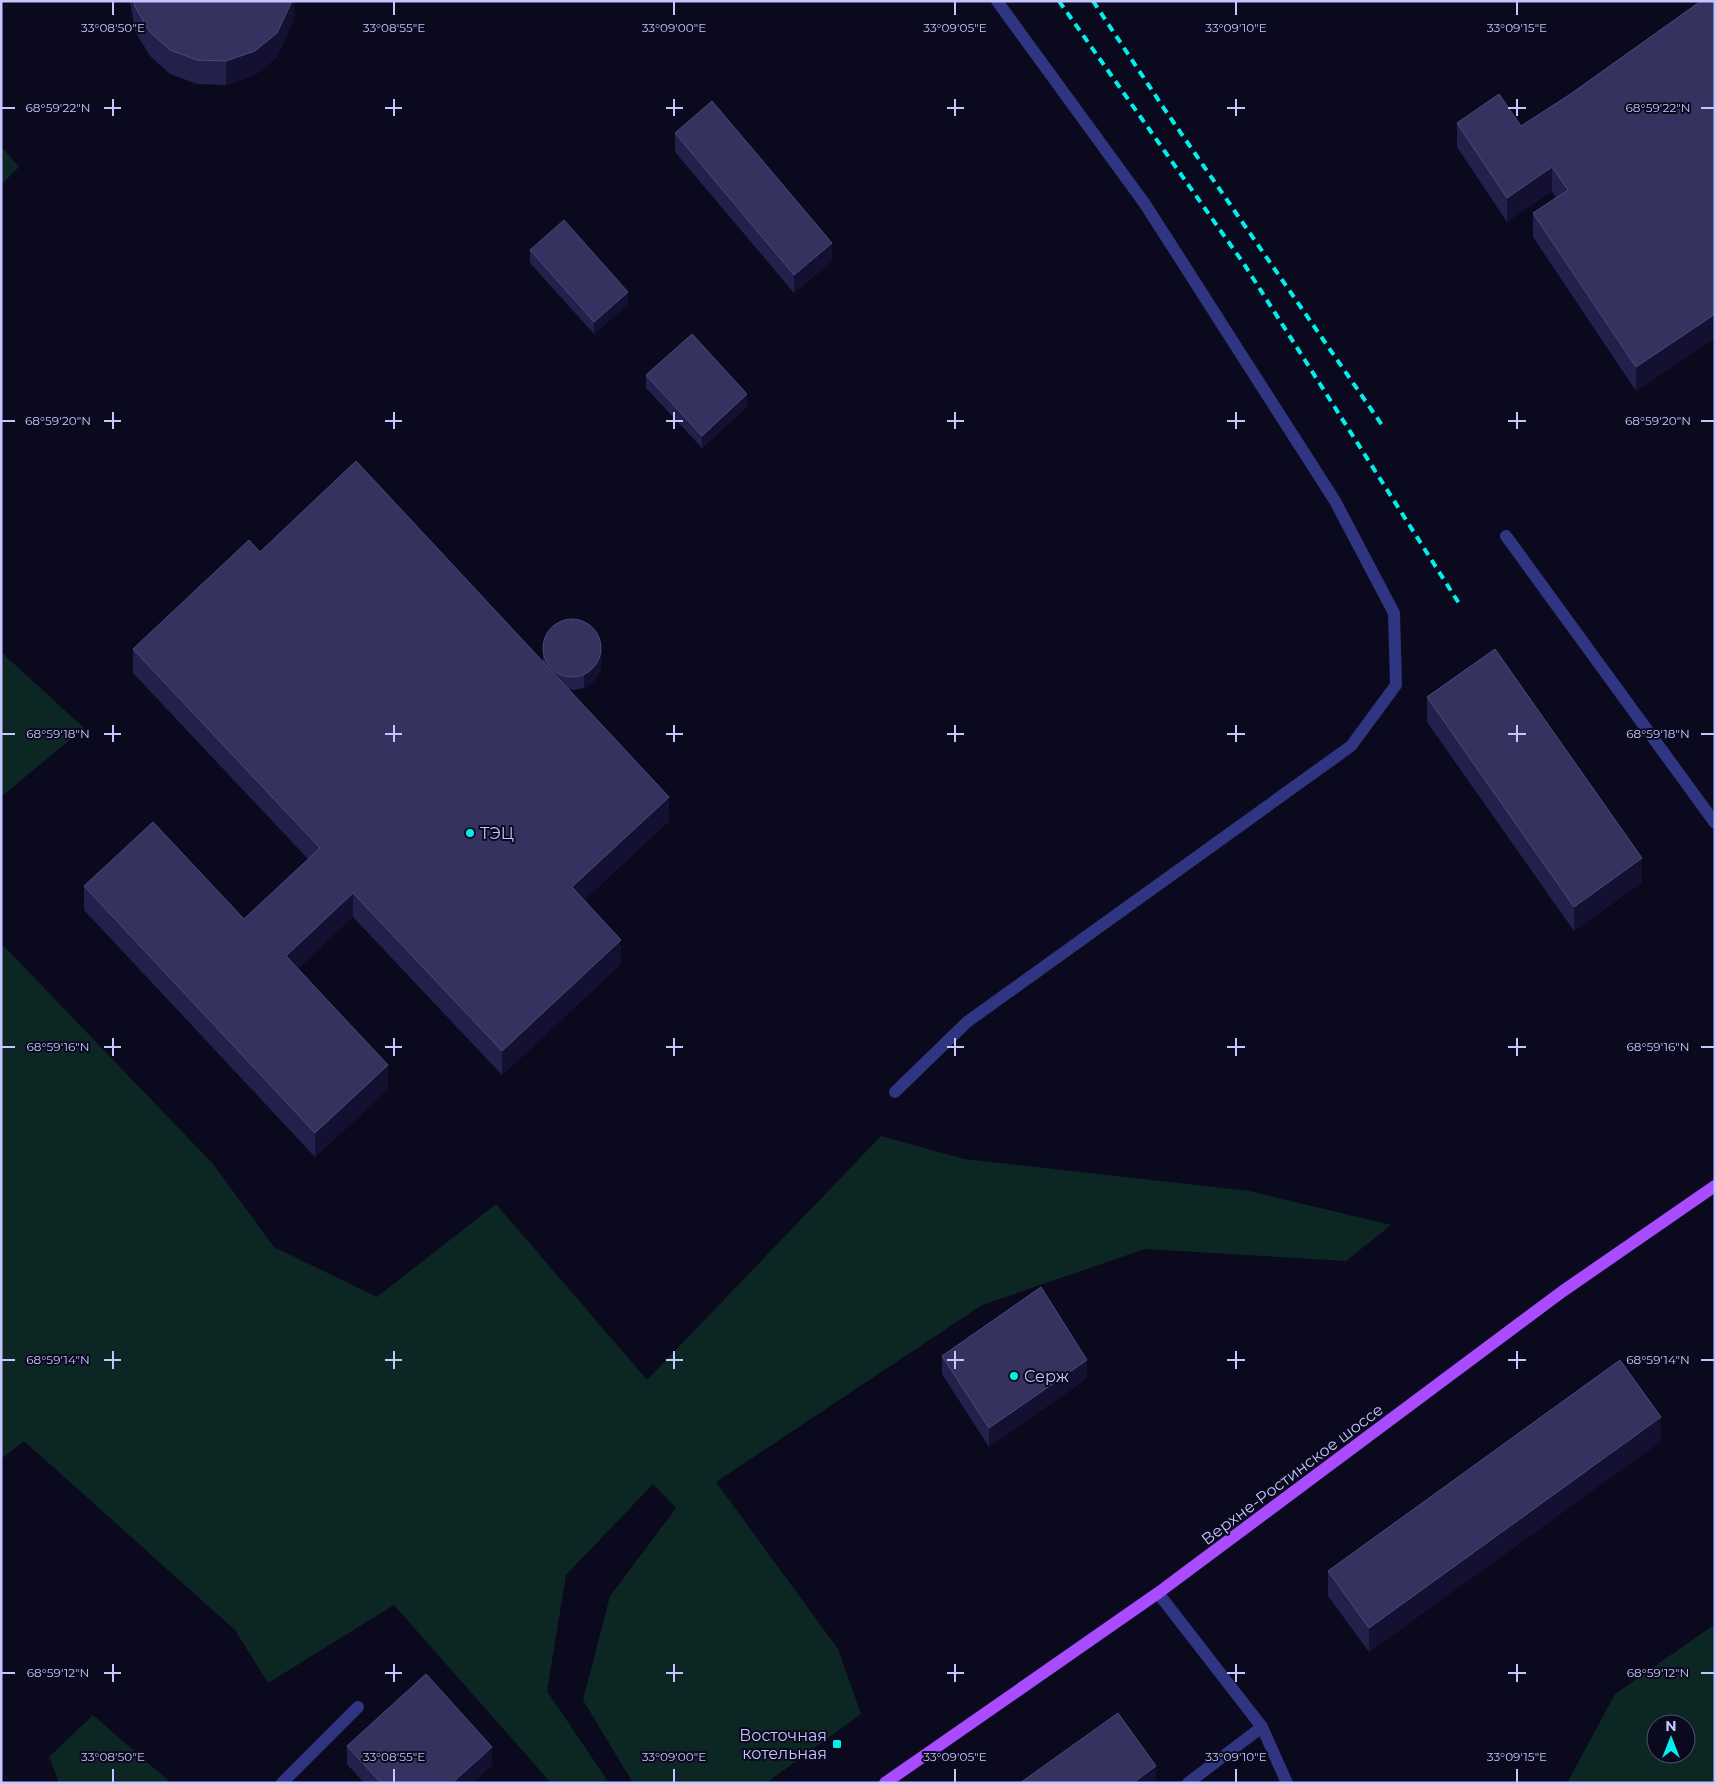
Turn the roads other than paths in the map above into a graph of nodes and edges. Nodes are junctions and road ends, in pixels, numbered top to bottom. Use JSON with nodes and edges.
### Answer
{"nodes":[{"id":1,"x":997,"y":1,"type":"edge"},
{"id":2,"x":1506,"y":536,"type":"dead end"},
{"id":3,"x":1715,"y":823,"type":"edge"},
{"id":4,"x":895,"y":1092,"type":"dead end"},
{"id":5,"x":1715,"y":1186,"type":"edge"},
{"id":6,"x":1158,"y":1593,"type":"junction"},
{"id":7,"x":358,"y":1706,"type":"dead end"},
{"id":8,"x":1262,"y":1727,"type":"junction"},
{"id":9,"x":282,"y":1783,"type":"edge"},
{"id":10,"x":886,"y":1783,"type":"edge"},
{"id":11,"x":1188,"y":1783,"type":"edge"},
{"id":12,"x":1287,"y":1783,"type":"edge"}],
"edges":[{"from":1,"to":4,"type":"lane"},
{"from":2,"to":3,"type":"lane"},
{"from":5,"to":6,"type":"main road","name":"Верхне-Ростинское шоссе"},
{"from":6,"to":8,"type":"lane"},
{"from":6,"to":10,"type":"main road","name":"Верхне-Ростинское шоссе"},
{"from":7,"to":9,"type":"lane"},
{"from":8,"to":11,"type":"lane"},
{"from":8,"to":12,"type":"lane"}]}
